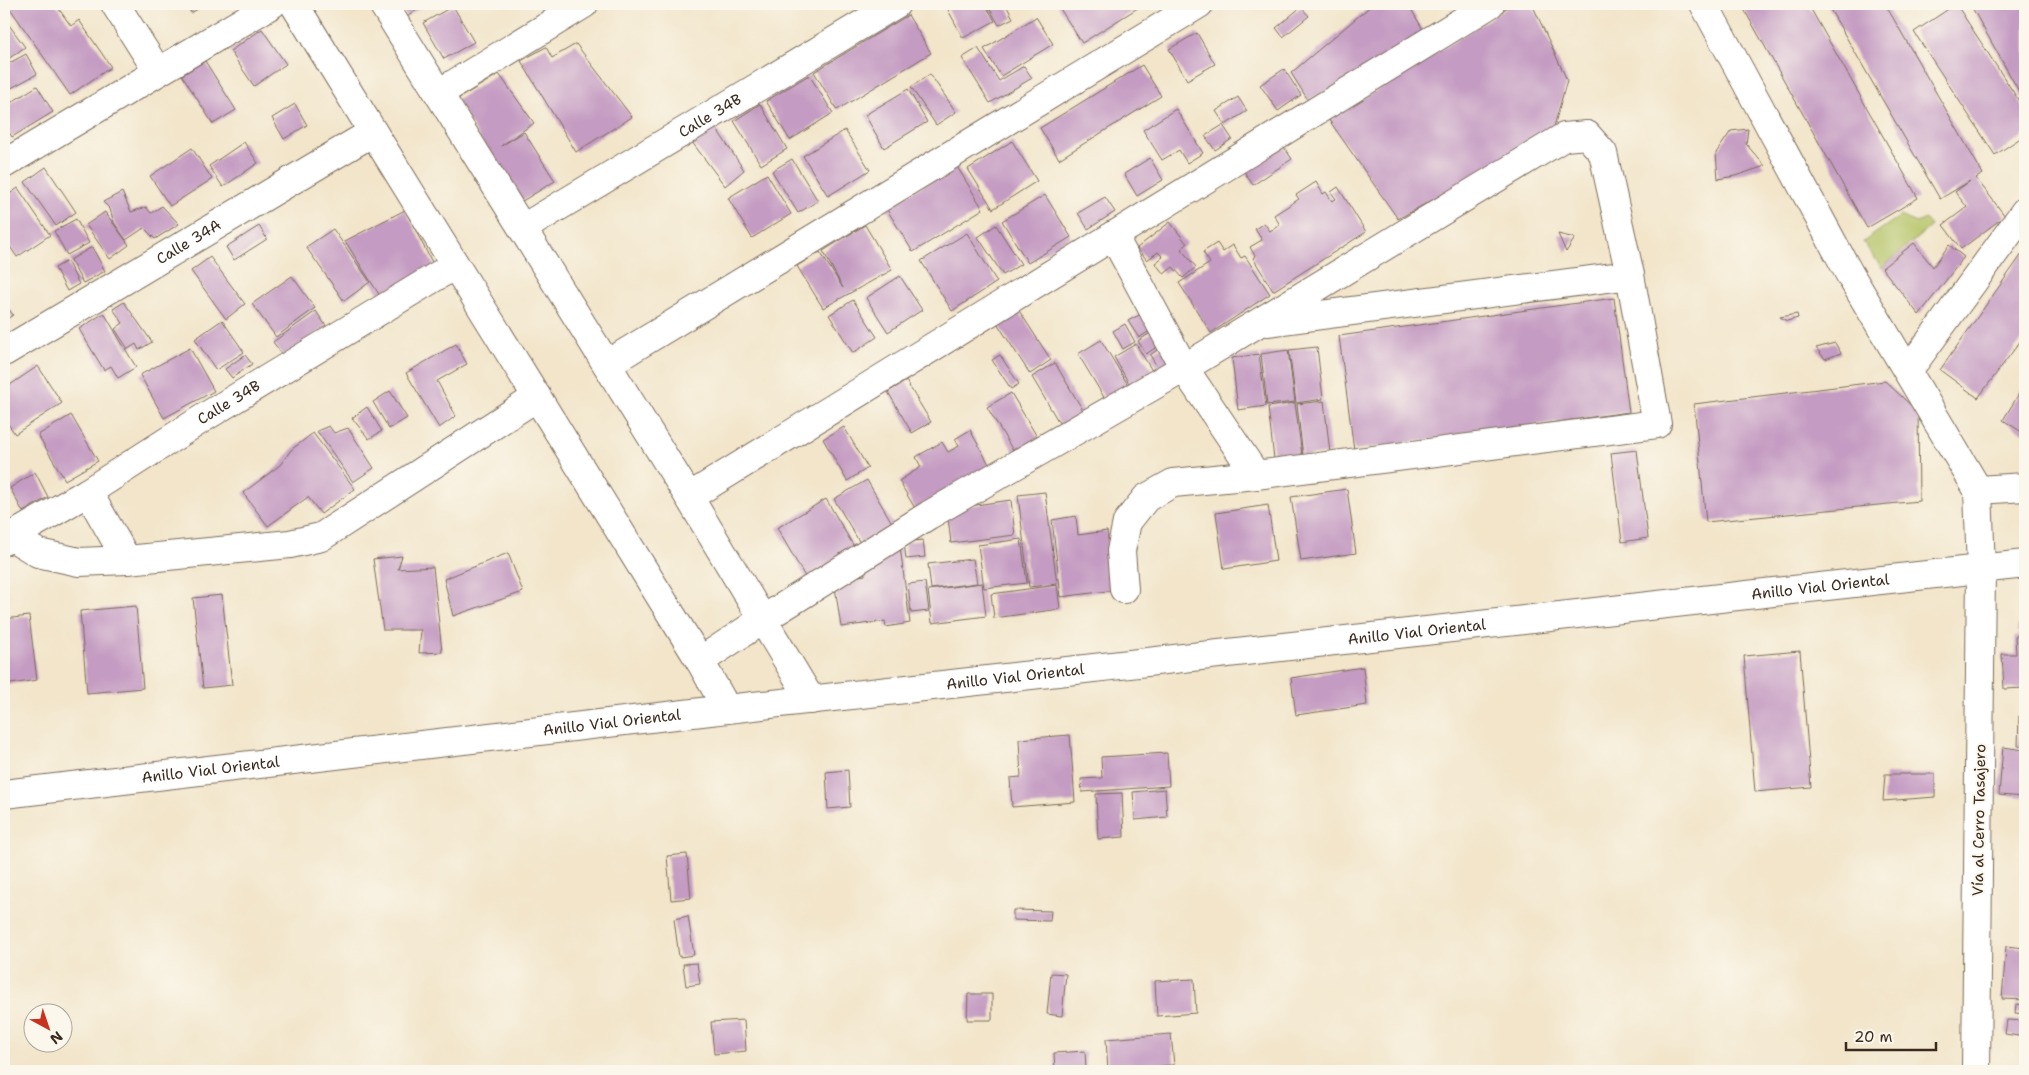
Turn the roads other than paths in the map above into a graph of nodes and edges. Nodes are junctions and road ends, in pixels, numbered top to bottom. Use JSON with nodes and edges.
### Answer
{"nodes":[{"id":1,"x":115,"y":4,"type":"edge"},
{"id":2,"x":272,"y":4,"type":"edge"},
{"id":3,"x":294,"y":4,"type":"edge"},
{"id":4,"x":383,"y":4,"type":"edge"},
{"id":5,"x":584,"y":4,"type":"edge"},
{"id":6,"x":896,"y":4,"type":"edge"},
{"id":7,"x":1199,"y":4,"type":"edge"},
{"id":8,"x":1490,"y":4,"type":"edge"},
{"id":9,"x":1704,"y":4,"type":"edge"},
{"id":10,"x":158,"y":72,"type":"junction"},
{"id":11,"x":439,"y":93,"type":"junction"},
{"id":12,"x":373,"y":132,"type":"junction"},
{"id":13,"x":7,"y":154,"type":"edge"},
{"id":14,"x":2025,"y":211,"type":"edge"},
{"id":15,"x":523,"y":228,"type":"junction"},
{"id":16,"x":1113,"y":235,"type":"junction"},
{"id":17,"x":455,"y":265,"type":"junction"},
{"id":18,"x":1630,"y":275,"type":"junction"},
{"id":19,"x":1257,"y":324,"type":"junction"},
{"id":20,"x":4,"y":352,"type":"edge"},
{"id":21,"x":607,"y":364,"type":"junction"},
{"id":22,"x":1184,"y":368,"type":"junction"},
{"id":23,"x":1908,"y":372,"type":"junction"},
{"id":24,"x":537,"y":397,"type":"junction"},
{"id":25,"x":1256,"y":475,"type":"junction"},
{"id":26,"x":2025,"y":487,"type":"edge"},
{"id":27,"x":1978,"y":490,"type":"junction"},
{"id":28,"x":88,"y":492,"type":"junction"},
{"id":29,"x":689,"y":497,"type":"junction"},
{"id":30,"x":8,"y":539,"type":"edge"},
{"id":31,"x":126,"y":560,"type":"junction"},
{"id":32,"x":2025,"y":564,"type":"edge"},
{"id":33,"x":1981,"y":569,"type":"junction"},
{"id":34,"x":1124,"y":589,"type":"dead end"},
{"id":35,"x":762,"y":620,"type":"junction"},
{"id":36,"x":700,"y":661,"type":"junction"},
{"id":37,"x":812,"y":700,"type":"junction"},
{"id":38,"x":727,"y":709,"type":"junction"},
{"id":39,"x":4,"y":794,"type":"edge"},
{"id":40,"x":1976,"y":1071,"type":"edge"}],
"edges":[{"from":1,"to":10,"type":"main road"},
{"from":2,"to":10,"type":"main road"},
{"from":3,"to":12,"type":"main road"},
{"from":4,"to":11,"type":"main road"},
{"from":5,"to":11,"type":"main road"},
{"from":6,"to":15,"type":"main road","name":"Calle 34B"},
{"from":7,"to":21,"type":"main road"},
{"from":8,"to":16,"type":"main road"},
{"from":9,"to":23,"type":"main road"},
{"from":10,"to":13,"type":"main road"},
{"from":11,"to":15,"type":"main road"},
{"from":12,"to":17,"type":"main road"},
{"from":12,"to":20,"type":"main road","name":"Calle 34A"},
{"from":14,"to":23,"type":"main road"},
{"from":15,"to":21,"type":"main road"},
{"from":16,"to":22,"type":"main road"},
{"from":16,"to":29,"type":"main road"},
{"from":17,"to":24,"type":"main road"},
{"from":17,"to":28,"type":"main road","name":"Calle 34B"},
{"from":18,"to":19,"type":"main road"},
{"from":18,"to":19,"type":"main road"},
{"from":18,"to":25,"type":"main road"},
{"from":19,"to":22,"type":"main road"},
{"from":21,"to":29,"type":"main road"},
{"from":22,"to":25,"type":"main road"},
{"from":22,"to":35,"type":"main road"},
{"from":23,"to":27,"type":"main road"},
{"from":24,"to":31,"type":"main road"},
{"from":24,"to":36,"type":"main road"},
{"from":25,"to":34,"type":"main road"},
{"from":26,"to":27,"type":"main road"},
{"from":27,"to":33,"type":"main road","name":"Vía al Cerro Tasajero"},
{"from":28,"to":30,"type":"main road","name":"Calle 34B"},
{"from":28,"to":31,"type":"main road"},
{"from":29,"to":35,"type":"main road"},
{"from":30,"to":31,"type":"main road"},
{"from":32,"to":33,"type":"main road","name":"Anillo Vial Oriental"},
{"from":33,"to":37,"type":"main road","name":"Anillo Vial Oriental"},
{"from":33,"to":40,"type":"main road","name":"Vía al Cerro Tasajero"},
{"from":35,"to":36,"type":"main road"},
{"from":35,"to":37,"type":"main road"},
{"from":36,"to":38,"type":"main road"},
{"from":37,"to":38,"type":"main road","name":"Anillo Vial Oriental"},
{"from":38,"to":39,"type":"main road","name":"Anillo Vial Oriental"}]}
